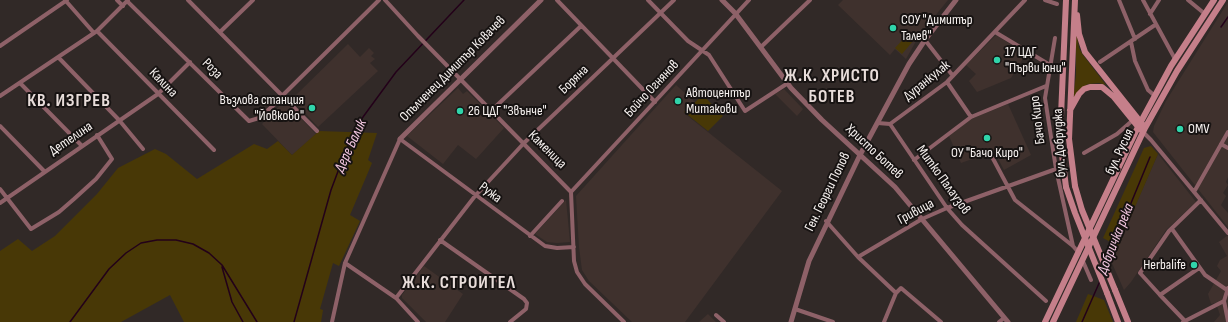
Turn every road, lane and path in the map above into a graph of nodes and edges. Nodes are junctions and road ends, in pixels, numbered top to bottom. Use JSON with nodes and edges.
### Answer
{"nodes":[{"id":1,"x":66,"y":0,"type":"edge"},
{"id":2,"x":117,"y":0,"type":"edge"},
{"id":3,"x":188,"y":0,"type":"edge"},
{"id":4,"x":253,"y":0,"type":"edge"},
{"id":5,"x":379,"y":0,"type":"edge"},
{"id":6,"x":385,"y":0,"type":"edge"},
{"id":7,"x":541,"y":0,"type":"edge"},
{"id":8,"x":557,"y":0,"type":"edge"},
{"id":9,"x":648,"y":0,"type":"edge"},
{"id":10,"x":674,"y":0,"type":"edge"},
{"id":11,"x":722,"y":0,"type":"edge"},
{"id":12,"x":749,"y":0,"type":"edge"},
{"id":13,"x":810,"y":0,"type":"edge"},
{"id":14,"x":956,"y":0,"type":"edge"},
{"id":15,"x":1025,"y":0,"type":"edge"},
{"id":16,"x":1045,"y":0,"type":"edge"},
{"id":17,"x":1066,"y":0,"type":"edge"},
{"id":18,"x":1119,"y":0,"type":"edge"},
{"id":19,"x":1143,"y":0,"type":"edge"},
{"id":20,"x":1159,"y":0,"type":"edge"},
{"id":21,"x":1188,"y":0,"type":"edge"},
{"id":22,"x":1214,"y":0,"type":"edge"},
{"id":23,"x":1223,"y":0,"type":"edge"},
{"id":24,"x":128,"y":1,"type":"edge"},
{"id":25,"x":1075,"y":1,"type":"edge"},
{"id":26,"x":1058,"y":4,"type":"dead end"},
{"id":27,"x":123,"y":6,"type":"junction"},
{"id":28,"x":661,"y":13,"type":"junction"},
{"id":29,"x":735,"y":13,"type":"junction"},
{"id":30,"x":1150,"y":14,"type":"junction"},
{"id":31,"x":1205,"y":14,"type":"junction"},
{"id":32,"x":1155,"y":25,"type":"junction"},
{"id":33,"x":581,"y":26,"type":"junction"},
{"id":34,"x":96,"y":32,"type":"junction"},
{"id":35,"x":220,"y":32,"type":"junction"},
{"id":36,"x":995,"y":32,"type":"junction"},
{"id":37,"x":1055,"y":38,"type":"dead end"},
{"id":38,"x":1135,"y":39,"type":"junction"},
{"id":39,"x":925,"y":40,"type":"junction"},
{"id":40,"x":1130,"y":42,"type":"junction"},
{"id":41,"x":0,"y":46,"type":"edge"},
{"id":42,"x":761,"y":47,"type":"junction"},
{"id":43,"x":702,"y":50,"type":"junction"},
{"id":44,"x":58,"y":57,"type":"junction"},
{"id":45,"x":613,"y":58,"type":"junction"},
{"id":46,"x":1175,"y":59,"type":"junction"},
{"id":47,"x":190,"y":62,"type":"junction"},
{"id":48,"x":1100,"y":62,"type":"dead end"},
{"id":49,"x":1050,"y":65,"type":"junction"},
{"id":50,"x":953,"y":76,"type":"junction"},
{"id":51,"x":461,"y":80,"type":"junction"},
{"id":52,"x":947,"y":82,"type":"junction"},
{"id":53,"x":20,"y":83,"type":"junction"},
{"id":54,"x":788,"y":83,"type":"junction"},
{"id":55,"x":1046,"y":86,"type":"junction"},
{"id":56,"x":158,"y":94,"type":"junction"},
{"id":57,"x":283,"y":95,"type":"junction"},
{"id":58,"x":0,"y":96,"type":"edge"},
{"id":59,"x":1155,"y":96,"type":"junction"},
{"id":60,"x":656,"y":102,"type":"junction"},
{"id":61,"x":1150,"y":105,"type":"junction"},
{"id":62,"x":1130,"y":109,"type":"junction"},
{"id":63,"x":492,"y":110,"type":"junction"},
{"id":64,"x":1069,"y":113,"type":"junction"},
{"id":65,"x":971,"y":117,"type":"junction"},
{"id":66,"x":120,"y":120,"type":"junction"},
{"id":67,"x":1133,"y":120,"type":"junction"},
{"id":68,"x":878,"y":123,"type":"junction"},
{"id":69,"x":890,"y":124,"type":"junction"},
{"id":70,"x":0,"y":126,"type":"edge"},
{"id":71,"x":1142,"y":127,"type":"junction"},
{"id":72,"x":317,"y":131,"type":"dead end"},
{"id":73,"x":1228,"y":132,"type":"edge"},
{"id":74,"x":97,"y":135,"type":"junction"},
{"id":75,"x":400,"y":139,"type":"junction"},
{"id":76,"x":524,"y":143,"type":"junction"},
{"id":77,"x":1221,"y":144,"type":"junction"},
{"id":78,"x":81,"y":146,"type":"junction"},
{"id":79,"x":1228,"y":148,"type":"edge"},
{"id":80,"x":143,"y":150,"type":"dead end"},
{"id":81,"x":214,"y":150,"type":"dead end"},
{"id":82,"x":990,"y":153,"type":"dead end"},
{"id":83,"x":1084,"y":153,"type":"dead end"},
{"id":84,"x":860,"y":156,"type":"junction"},
{"id":85,"x":914,"y":160,"type":"junction"},
{"id":86,"x":1056,"y":169,"type":"junction"},
{"id":87,"x":44,"y":171,"type":"junction"},
{"id":88,"x":1007,"y":186,"type":"junction"},
{"id":89,"x":0,"y":189,"type":"edge"},
{"id":90,"x":571,"y":192,"type":"junction"},
{"id":91,"x":1194,"y":192,"type":"junction"},
{"id":92,"x":475,"y":196,"type":"junction"},
{"id":93,"x":8,"y":197,"type":"junction"},
{"id":94,"x":1200,"y":200,"type":"junction"},
{"id":95,"x":562,"y":201,"type":"dead end"},
{"id":96,"x":0,"y":203,"type":"edge"},
{"id":97,"x":947,"y":208,"type":"junction"},
{"id":98,"x":922,"y":219,"type":"junction"},
{"id":99,"x":826,"y":221,"type":"junction"},
{"id":100,"x":1172,"y":229,"type":"junction"},
{"id":101,"x":1228,"y":233,"type":"edge"},
{"id":102,"x":530,"y":236,"type":"junction"},
{"id":103,"x":440,"y":240,"type":"junction"},
{"id":104,"x":1073,"y":246,"type":"junction"},
{"id":105,"x":574,"y":247,"type":"junction"},
{"id":106,"x":1078,"y":252,"type":"junction"},
{"id":107,"x":858,"y":257,"type":"junction"},
{"id":108,"x":1082,"y":260,"type":"junction"},
{"id":109,"x":345,"y":263,"type":"junction"},
{"id":110,"x":1199,"y":268,"type":"junction"},
{"id":111,"x":1091,"y":280,"type":"dead end"},
{"id":112,"x":1228,"y":289,"type":"edge"},
{"id":113,"x":896,"y":293,"type":"junction"},
{"id":114,"x":1160,"y":295,"type":"junction"},
{"id":115,"x":396,"y":298,"type":"junction"},
{"id":116,"x":1046,"y":301,"type":"dead end"},
{"id":117,"x":1224,"y":301,"type":"junction"},
{"id":118,"x":795,"y":309,"type":"junction"},
{"id":119,"x":716,"y":314,"type":"dead end"},
{"id":120,"x":1006,"y":320,"type":"edge"},
{"id":121,"x":1183,"y":321,"type":"edge"},
{"id":122,"x":1228,"y":321,"type":"edge"},
{"id":123,"x":332,"y":322,"type":"edge"},
{"id":124,"x":418,"y":322,"type":"edge"},
{"id":125,"x":510,"y":322,"type":"edge"},
{"id":126,"x":624,"y":322,"type":"edge"},
{"id":127,"x":724,"y":322,"type":"edge"},
{"id":128,"x":791,"y":322,"type":"edge"},
{"id":129,"x":833,"y":322,"type":"edge"},
{"id":130,"x":884,"y":322,"type":"edge"},
{"id":131,"x":941,"y":322,"type":"edge"},
{"id":132,"x":999,"y":322,"type":"edge"},
{"id":133,"x":1045,"y":322,"type":"edge"},
{"id":134,"x":1053,"y":322,"type":"edge"},
{"id":135,"x":1118,"y":322,"type":"edge"},
{"id":136,"x":1128,"y":322,"type":"edge"}],
"edges":[{"from":1,"to":34,"type":"street","name":"Калина"},
{"from":1,"to":41,"type":"street"},
{"from":2,"to":27,"type":"street"},
{"from":3,"to":35,"type":"street"},
{"from":4,"to":35,"type":"street"},
{"from":5,"to":57,"type":"street"},
{"from":6,"to":51,"type":"street","name":"Каменица"},
{"from":7,"to":51,"type":"street","name":"Опълченец Димитър Ковачев"},
{"from":8,"to":33,"type":"street"},
{"from":9,"to":28,"type":"street"},
{"from":10,"to":28,"type":"street","name":"Боряна"},
{"from":11,"to":29,"type":"street","name":"Христо Ботев"},
{"from":12,"to":29,"type":"street","name":"Бойчо Огнянов"},
{"from":13,"to":42,"type":"street"},
{"from":14,"to":39,"type":"street","name":"Ген. Георги Попов"},
{"from":15,"to":36,"type":"street","name":"Дуранкулак"},
{"from":16,"to":26,"type":"street"},
{"from":17,"to":135,"type":"main road","name":"бул. Добруджа","bridge":true},
{"from":18,"to":38,"type":"street"},
{"from":19,"to":30,"type":"street"},
{"from":20,"to":30,"type":"street"},
{"from":21,"to":31,"type":"street"},
{"from":22,"to":31,"type":"main road","name":"бул. Русия"},
{"from":23,"to":71,"type":"main road","name":"бул. Русия"},
{"from":24,"to":27,"type":"street"},
{"from":24,"to":47,"type":"street","name":"Роза"},
{"from":25,"to":62,"type":"main road"},
{"from":25,"to":64,"type":"main road","name":"бул. Добруджа"},
{"from":27,"to":34,"type":"street"},
{"from":28,"to":43,"type":"street"},
{"from":28,"to":45,"type":"street","name":"Боряна"},
{"from":29,"to":42,"type":"street","name":"Христо Ботев"},
{"from":29,"to":43,"type":"street","name":"Бойчо Огнянов"},
{"from":30,"to":32,"type":"street"},
{"from":31,"to":46,"type":"main road","name":"бул. Русия"},
{"from":32,"to":38,"type":"street"},
{"from":32,"to":46,"type":"street"},
{"from":33,"to":45,"type":"street"},
{"from":33,"to":63,"type":"street"},
{"from":34,"to":44,"type":"street"},
{"from":34,"to":56,"type":"street","name":"Калина"},
{"from":35,"to":57,"type":"street"},
{"from":36,"to":49,"type":"street"},
{"from":36,"to":50,"type":"street","name":"Дуранкулак"},
{"from":37,"to":49,"type":"street","name":"Бачо Киро"},
{"from":38,"to":40,"type":"street"},
{"from":39,"to":50,"type":"street"},
{"from":39,"to":68,"type":"street","name":"Ген. Георги Попов"},
{"from":40,"to":48,"type":"street"},
{"from":40,"to":59,"type":"street"},
{"from":42,"to":54,"type":"street","name":"Христо Ботев"},
{"from":43,"to":54,"type":"street"},
{"from":43,"to":60,"type":"street","name":"Бойчо Огнянов"},
{"from":44,"to":53,"type":"street"},
{"from":44,"to":66,"type":"street"},
{"from":45,"to":60,"type":"street"},
{"from":45,"to":76,"type":"street","name":"Боряна"},
{"from":46,"to":59,"type":"main road","name":"бул. Русия"},
{"from":47,"to":56,"type":"street","name":"Детелина"},
{"from":47,"to":57,"type":"street","name":"Роза"},
{"from":49,"to":55,"type":"street","name":"Бачо Киро"},
{"from":50,"to":52,"type":"street","name":"Дуранкулак"},
{"from":51,"to":63,"type":"street","name":"Каменица"},
{"from":51,"to":75,"type":"street","name":"Опълченец Димитър Ковачев"},
{"from":52,"to":65,"type":"street"},
{"from":52,"to":69,"type":"street","name":"Дуранкулак"},
{"from":53,"to":58,"type":"street"},
{"from":53,"to":78,"type":"street"},
{"from":54,"to":84,"type":"street","name":"Христо Ботев"},
{"from":55,"to":65,"type":"street"},
{"from":55,"to":86,"type":"street","name":"Бачо Киро"},
{"from":56,"to":66,"type":"street","name":"Детелина"},
{"from":56,"to":81,"type":"street","name":"Калина"},
{"from":57,"to":72,"type":"street"},
{"from":59,"to":61,"type":"main road","name":"бул. Русия"},
{"from":60,"to":90,"type":"street","name":"Бойчо Огнянов"},
{"from":61,"to":62,"type":"main road"},
{"from":61,"to":71,"type":"main road","name":"бул. Русия"},
{"from":62,"to":71,"type":"main road"},
{"from":63,"to":76,"type":"street","name":"Каменица"},
{"from":64,"to":67,"type":"main road"},
{"from":64,"to":136,"type":"main road","name":"бул. Добруджа","bridge":true},
{"from":65,"to":85,"type":"street"},
{"from":66,"to":74,"type":"street","name":"Детелина"},
{"from":66,"to":80,"type":"street"},
{"from":67,"to":71,"type":"main road"},
{"from":67,"to":83,"type":"street"},
{"from":68,"to":69,"type":"street"},
{"from":68,"to":84,"type":"street","name":"Ген. Георги Попов"},
{"from":69,"to":85,"type":"street","name":"Митко Палаузов"},
{"from":70,"to":87,"type":"street"},
{"from":71,"to":91,"type":"street"},
{"from":71,"to":106,"type":"main road","name":"бул. Русия"},
{"from":71,"to":108,"type":"main road","name":"бул. Русия"},
{"from":73,"to":77,"type":"street"},
{"from":74,"to":78,"type":"street","name":"Детелина"},
{"from":74,"to":93,"type":"street"},
{"from":75,"to":92,"type":"street","name":"Ружа"},
{"from":75,"to":109,"type":"street"},
{"from":76,"to":90,"type":"street","name":"Каменица"},
{"from":76,"to":92,"type":"street","name":"Боряна"},
{"from":77,"to":79,"type":"street"},
{"from":77,"to":91,"type":"street"},
{"from":78,"to":87,"type":"street","name":"Детелина"},
{"from":82,"to":88,"type":"street"},
{"from":84,"to":98,"type":"street","name":"Христо Ботев"},
{"from":84,"to":99,"type":"street","name":"Ген. Георги Попов"},
{"from":85,"to":97,"type":"street","name":"Митко Палаузов"},
{"from":86,"to":88,"type":"street","name":"Гривица"},
{"from":86,"to":104,"type":"street","name":"Бачо Киро"},
{"from":87,"to":93,"type":"street","name":"Детелина"},
{"from":88,"to":97,"type":"street","name":"Гривица"},
{"from":88,"to":104,"type":"street"},
{"from":89,"to":93,"type":"street"},
{"from":90,"to":105,"type":"street"},
{"from":91,"to":94,"type":"street"},
{"from":92,"to":102,"type":"street","name":"Ружа"},
{"from":92,"to":103,"type":"street","name":"Боряна"},
{"from":93,"to":96,"type":"street","name":"Детелина"},
{"from":94,"to":100,"type":"street"},
{"from":94,"to":101,"type":"street"},
{"from":95,"to":102,"type":"street"},
{"from":97,"to":98,"type":"street","name":"Гривица"},
{"from":97,"to":116,"type":"street","name":"Митко Палаузов"},
{"from":98,"to":107,"type":"street","name":"Гривица"},
{"from":98,"to":120,"type":"street","name":"Христо Ботев"},
{"from":99,"to":107,"type":"street"},
{"from":99,"to":118,"type":"street","name":"Ген. Георги Попов"},
{"from":100,"to":110,"type":"street"},
{"from":100,"to":114,"type":"street"},
{"from":102,"to":105,"type":"street","name":"Ружа"},
{"from":103,"to":115,"type":"street","name":"Боряна"},
{"from":103,"to":125,"type":"street"},
{"from":104,"to":106,"type":"street"},
{"from":105,"to":126,"type":"street"},
{"from":106,"to":108,"type":"street"},
{"from":106,"to":133,"type":"main road","name":"бул. Русия"},
{"from":107,"to":113,"type":"street"},
{"from":108,"to":111,"type":"street"},
{"from":108,"to":134,"type":"main road","name":"бул. Русия"},
{"from":109,"to":115,"type":"street"},
{"from":109,"to":123,"type":"street"},
{"from":110,"to":112,"type":"street"},
{"from":110,"to":114,"type":"street"},
{"from":112,"to":117,"type":"street"},
{"from":113,"to":130,"type":"street"},
{"from":113,"to":131,"type":"street"},
{"from":114,"to":121,"type":"street"},
{"from":115,"to":124,"type":"street"},
{"from":117,"to":121,"type":"street"},
{"from":117,"to":122,"type":"street"},
{"from":118,"to":128,"type":"street","name":"Ген. Георги Попов"},
{"from":118,"to":129,"type":"street"},
{"from":119,"to":127,"type":"street"},
{"from":120,"to":132,"type":"street"}]}
